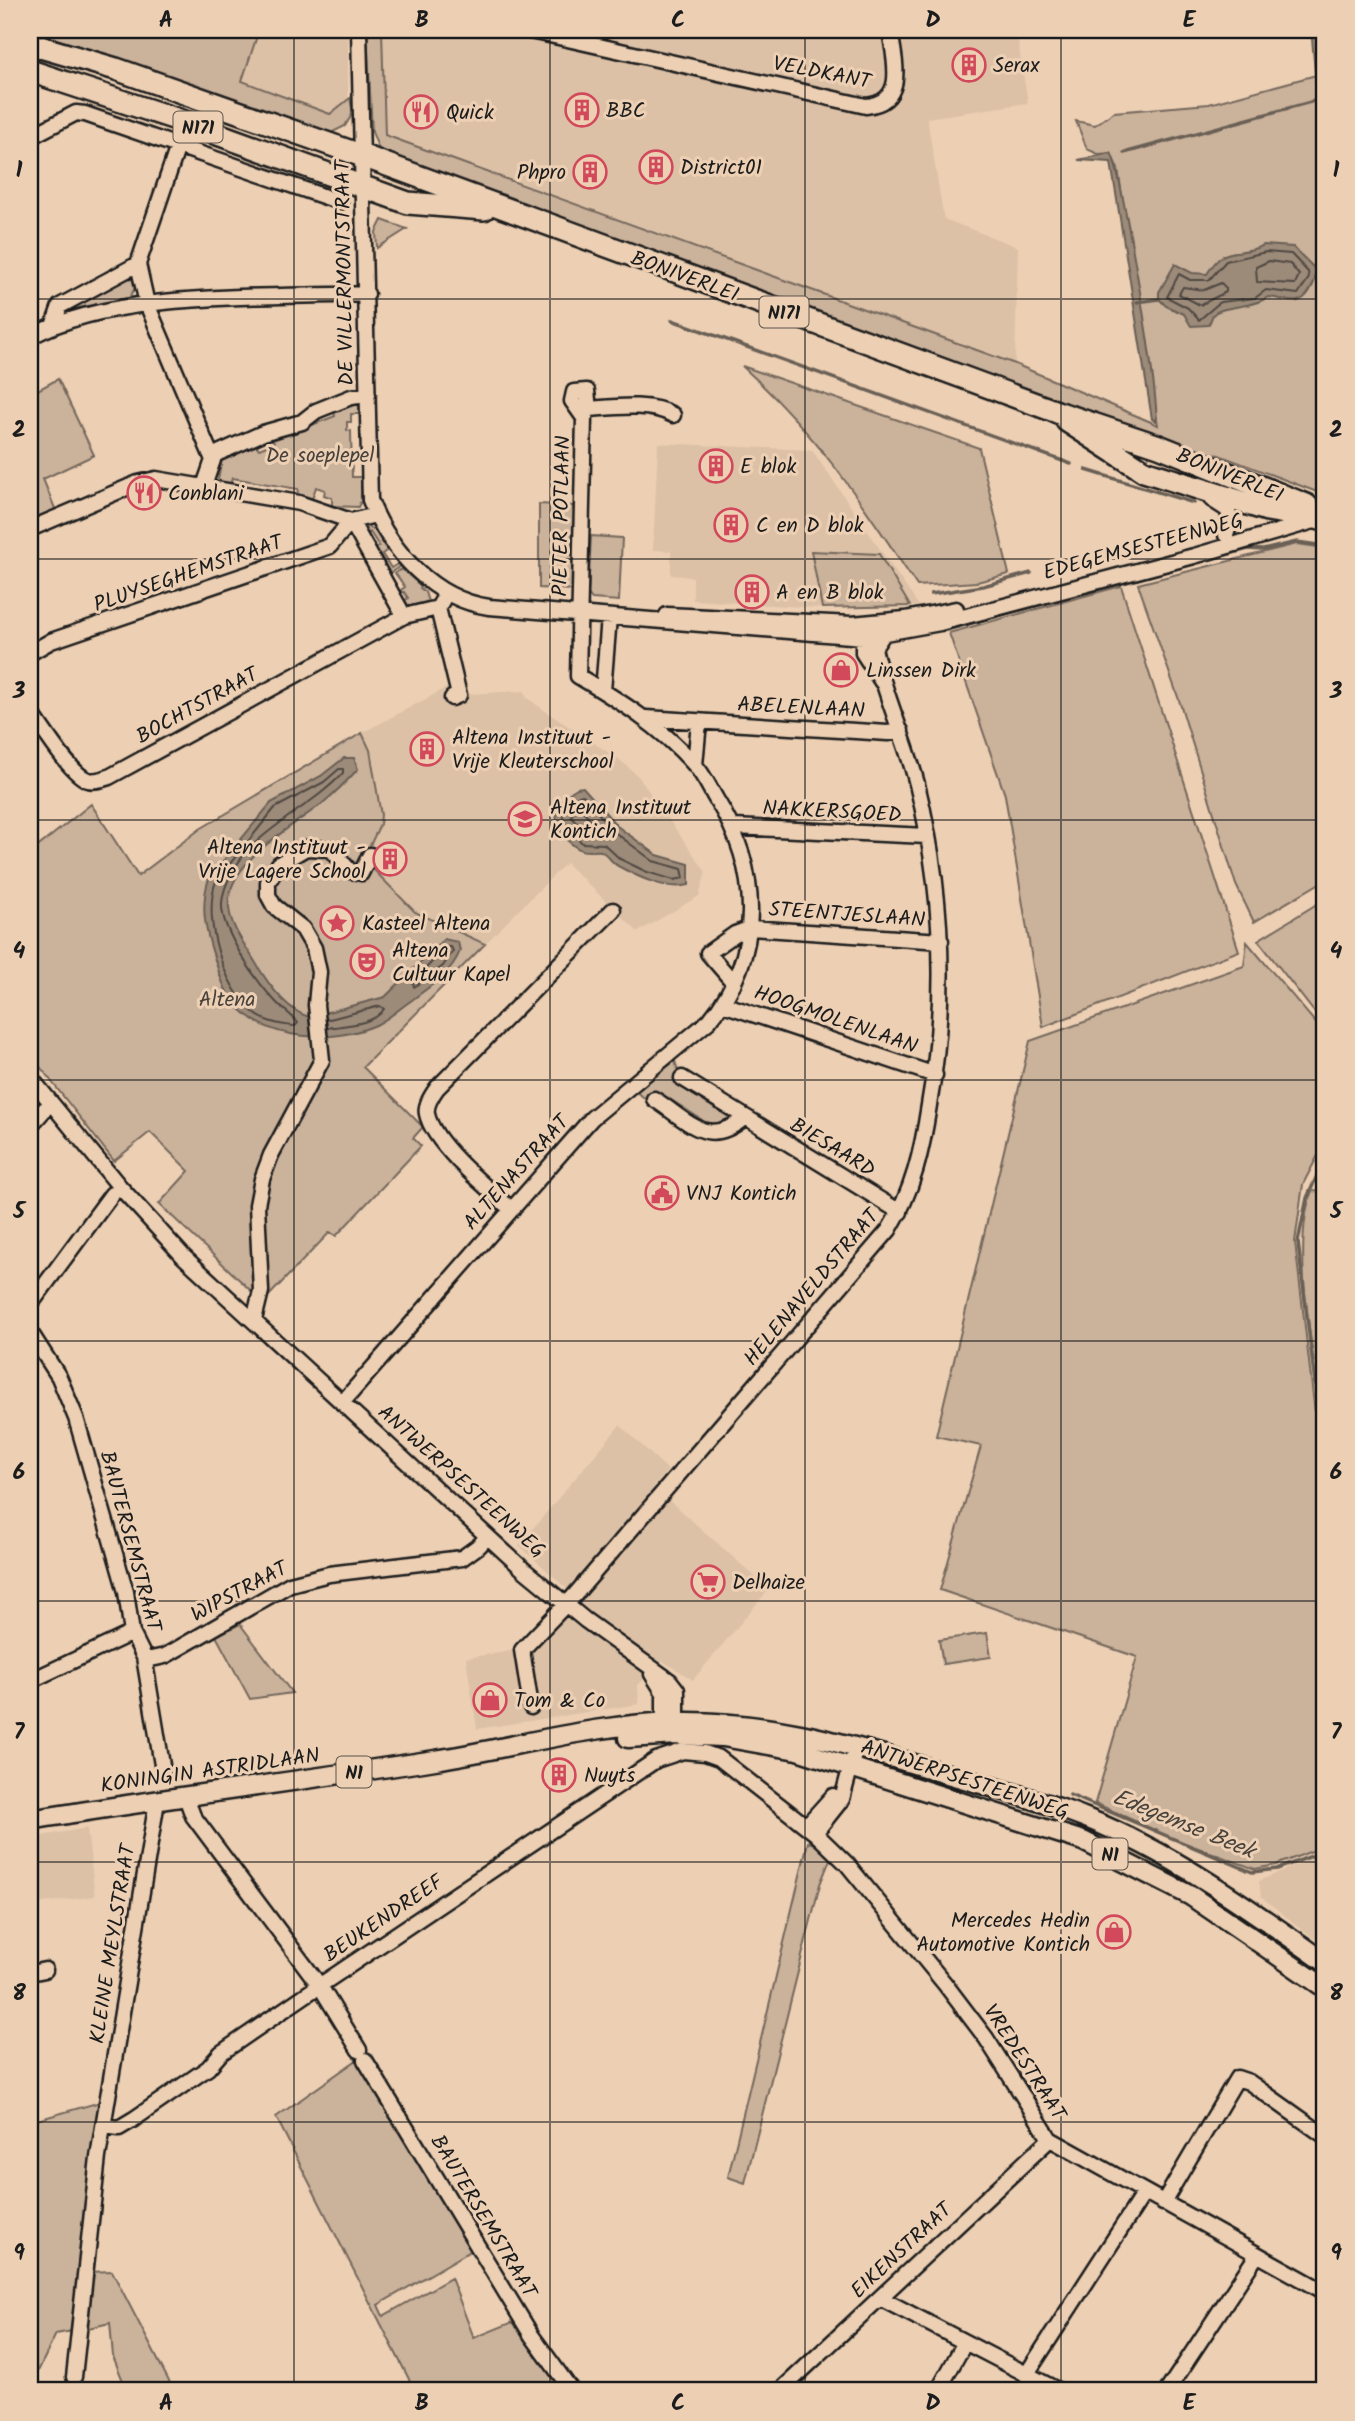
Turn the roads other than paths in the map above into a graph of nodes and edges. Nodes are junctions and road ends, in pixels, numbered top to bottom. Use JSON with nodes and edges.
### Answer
{"nodes":[{"id":1,"x":359,"y":30,"type":"edge"},
{"id":2,"x":524,"y":30,"type":"edge"},
{"id":3,"x":890,"y":30,"type":"edge"},
{"id":4,"x":555,"y":33,"type":"edge"},
{"id":5,"x":30,"y":44,"type":"edge"},
{"id":6,"x":30,"y":71,"type":"edge"},
{"id":7,"x":30,"y":137,"type":"edge"},
{"id":8,"x":177,"y":146,"type":"junction"},
{"id":9,"x":363,"y":156,"type":"junction"},
{"id":10,"x":365,"y":188,"type":"junction"},
{"id":11,"x":340,"y":202,"type":"dead end"},
{"id":12,"x":511,"y":212,"type":"junction"},
{"id":13,"x":138,"y":264,"type":"junction"},
{"id":14,"x":367,"y":295,"type":"junction"},
{"id":15,"x":147,"y":303,"type":"junction"},
{"id":16,"x":54,"y":323,"type":"junction"},
{"id":17,"x":30,"y":337,"type":"edge"},
{"id":18,"x":368,"y":395,"type":"junction"},
{"id":19,"x":1057,"y":412,"type":"junction"},
{"id":20,"x":673,"y":415,"type":"dead end"},
{"id":21,"x":212,"y":456,"type":"junction"},
{"id":22,"x":204,"y":486,"type":"junction"},
{"id":23,"x":1192,"y":488,"type":"junction"},
{"id":24,"x":1320,"y":514,"type":"edge"},
{"id":25,"x":376,"y":515,"type":"junction"},
{"id":26,"x":351,"y":521,"type":"junction"},
{"id":27,"x":30,"y":529,"type":"edge"},
{"id":28,"x":1226,"y":535,"type":"junction"},
{"id":29,"x":447,"y":592,"type":"junction"},
{"id":30,"x":438,"y":608,"type":"junction"},
{"id":31,"x":404,"y":615,"type":"junction"},
{"id":32,"x":580,"y":615,"type":"junction"},
{"id":33,"x":609,"y":617,"type":"junction"},
{"id":34,"x":648,"y":620,"type":"junction"},
{"id":35,"x":922,"y":621,"type":"junction"},
{"id":36,"x":882,"y":627,"type":"junction"},
{"id":37,"x":863,"y":636,"type":"junction"},
{"id":38,"x":30,"y":653,"type":"edge"},
{"id":39,"x":884,"y":685,"type":"junction"},
{"id":40,"x":603,"y":691,"type":"junction"},
{"id":41,"x":452,"y":698,"type":"dead end"},
{"id":42,"x":30,"y":711,"type":"edge"},
{"id":43,"x":646,"y":718,"type":"junction"},
{"id":44,"x":699,"y":722,"type":"junction"},
{"id":45,"x":901,"y":731,"type":"junction"},
{"id":46,"x":695,"y":765,"type":"junction"},
{"id":47,"x":734,"y":827,"type":"junction"},
{"id":48,"x":928,"y":836,"type":"junction"},
{"id":49,"x":370,"y":855,"type":"dead end"},
{"id":50,"x":612,"y":910,"type":"dead end"},
{"id":51,"x":751,"y":928,"type":"junction"},
{"id":52,"x":941,"y":941,"type":"junction"},
{"id":53,"x":734,"y":984,"type":"junction"},
{"id":54,"x":723,"y":1004,"type":"junction"},
{"id":55,"x":935,"y":1075,"type":"junction"},
{"id":56,"x":30,"y":1077,"type":"edge"},
{"id":57,"x":682,"y":1078,"type":"dead end"},
{"id":58,"x":654,"y":1099,"type":"dead end"},
{"id":59,"x":45,"y":1109,"type":"dead end"},
{"id":60,"x":744,"y":1118,"type":"junction"},
{"id":61,"x":30,"y":1126,"type":"edge"},
{"id":62,"x":113,"y":1194,"type":"dead end"},
{"id":63,"x":511,"y":1209,"type":"junction"},
{"id":64,"x":900,"y":1212,"type":"junction"},
{"id":65,"x":30,"y":1305,"type":"edge"},
{"id":66,"x":254,"y":1320,"type":"junction"},
{"id":67,"x":30,"y":1332,"type":"edge"},
{"id":68,"x":342,"y":1403,"type":"junction"},
{"id":69,"x":483,"y":1540,"type":"junction"},
{"id":70,"x":566,"y":1604,"type":"junction"},
{"id":71,"x":132,"y":1633,"type":"junction"},
{"id":72,"x":144,"y":1657,"type":"junction"},
{"id":73,"x":30,"y":1681,"type":"edge"},
{"id":74,"x":531,"y":1707,"type":"dead end"},
{"id":75,"x":671,"y":1729,"type":"junction"},
{"id":76,"x":853,"y":1746,"type":"junction"},
{"id":77,"x":693,"y":1751,"type":"joint"},
{"id":78,"x":847,"y":1765,"type":"junction"},
{"id":79,"x":163,"y":1771,"type":"dead end"},
{"id":80,"x":186,"y":1797,"type":"junction"},
{"id":81,"x":157,"y":1801,"type":"junction"},
{"id":82,"x":30,"y":1820,"type":"edge"},
{"id":83,"x":811,"y":1830,"type":"junction"},
{"id":84,"x":1325,"y":1962,"type":"edge"},
{"id":85,"x":45,"y":1970,"type":"dead end"},
{"id":86,"x":30,"y":1973,"type":"edge"},
{"id":87,"x":320,"y":1986,"type":"junction"},
{"id":88,"x":1325,"y":1988,"type":"edge"},
{"id":89,"x":104,"y":2126,"type":"junction"},
{"id":90,"x":1325,"y":2136,"type":"edge"},
{"id":91,"x":1051,"y":2139,"type":"junction"},
{"id":92,"x":1144,"y":2193,"type":"junction"},
{"id":93,"x":1163,"y":2203,"type":"junction"},
{"id":94,"x":1257,"y":2255,"type":"junction"},
{"id":95,"x":1325,"y":2292,"type":"edge"},
{"id":96,"x":880,"y":2298,"type":"junction"},
{"id":97,"x":964,"y":2344,"type":"junction"},
{"id":98,"x":1026,"y":2375,"type":"junction"},
{"id":99,"x":74,"y":2377,"type":"dead end"},
{"id":100,"x":572,"y":2391,"type":"edge"},
{"id":101,"x":780,"y":2391,"type":"edge"},
{"id":102,"x":938,"y":2391,"type":"edge"},
{"id":103,"x":1059,"y":2391,"type":"edge"},
{"id":104,"x":1167,"y":2391,"type":"edge"}],
"edges":[{"from":1,"to":9,"type":"street","name":"DE VILLERMONTSTRAAT"},
{"from":2,"to":4,"type":"street","name":"VELDKANT"},
{"from":3,"to":4,"type":"street","name":"VELDKANT"},
{"from":5,"to":9,"type":"highway","number":"N171"},
{"from":6,"to":10,"type":"highway","number":"N171"},
{"from":7,"to":8,"type":"street"},
{"from":8,"to":11,"type":"street"},
{"from":8,"to":13,"type":"street"},
{"from":9,"to":10,"type":"street","name":"DE VILLERMONTSTRAAT"},
{"from":9,"to":12,"type":"highway","name":"BONIVERLEI","number":"N171"},
{"from":10,"to":12,"type":"highway","name":"BONIVERLEI","number":"N171"},
{"from":10,"to":14,"type":"street","name":"DE VILLERMONTSTRAAT"},
{"from":12,"to":19,"type":"highway","name":"BONIVERLEI","number":"N171"},
{"from":13,"to":15,"type":"street"},
{"from":13,"to":16,"type":"street"},
{"from":14,"to":15,"type":"street"},
{"from":14,"to":18,"type":"street","name":"DE VILLERMONTSTRAAT"},
{"from":15,"to":16,"type":"street"},
{"from":15,"to":21,"type":"street"},
{"from":16,"to":17,"type":"street"},
{"from":18,"to":21,"type":"street"},
{"from":18,"to":25,"type":"street","name":"DE VILLERMONTSTRAAT"},
{"from":19,"to":23,"type":"highway","name":"BONIVERLEI","number":"N171"},
{"from":19,"to":24,"type":"highway","name":"BONIVERLEI","number":"N171"},
{"from":20,"to":32,"type":"street","name":"PIETER POTLAAN"},
{"from":21,"to":22,"type":"street"},
{"from":22,"to":26,"type":"street"},
{"from":22,"to":27,"type":"street"},
{"from":23,"to":24,"type":"highway","name":"BONIVERLEI","number":"N171"},
{"from":23,"to":28,"type":"street","name":"BONIVERLEI"},
{"from":24,"to":28,"type":"street","name":"EDEGEMSESTEENWEG"},
{"from":24,"to":35,"type":"street","name":"EDEGEMSESTEENWEG"},
{"from":25,"to":26,"type":"street"},
{"from":25,"to":29,"type":"street","name":"EDEGEMSESTEENWEG"},
{"from":26,"to":31,"type":"street"},
{"from":26,"to":38,"type":"street","name":"PLUYSEGHEMSTRAAT"},
{"from":28,"to":35,"type":"street","name":"EDEGEMSESTEENWEG"},
{"from":29,"to":30,"type":"street"},
{"from":29,"to":32,"type":"street","name":"EDEGEMSESTEENWEG"},
{"from":30,"to":31,"type":"street"},
{"from":30,"to":41,"type":"street"},
{"from":31,"to":42,"type":"street","name":"BOCHTSTRAAT"},
{"from":32,"to":33,"type":"street","name":"EDEGEMSESTEENWEG"},
{"from":32,"to":40,"type":"street","name":"ALTENASTRAAT"},
{"from":33,"to":34,"type":"street","name":"EDEGEMSESTEENWEG"},
{"from":33,"to":40,"type":"street"},
{"from":34,"to":36,"type":"street","name":"EDEGEMSESTEENWEG"},
{"from":34,"to":37,"type":"street","name":"EDEGEMSESTEENWEG"},
{"from":35,"to":36,"type":"street","name":"EDEGEMSESTEENWEG"},
{"from":36,"to":37,"type":"street"},
{"from":36,"to":39,"type":"street","name":"HELENAVELDSTRAAT"},
{"from":37,"to":39,"type":"street","name":"HELENAVELDSTRAAT"},
{"from":39,"to":45,"type":"street","name":"HELENAVELDSTRAAT"},
{"from":40,"to":43,"type":"street","name":"ALTENASTRAAT"},
{"from":43,"to":44,"type":"street","name":"ABELENLAAN"},
{"from":43,"to":46,"type":"street","name":"ALTENASTRAAT"},
{"from":44,"to":45,"type":"street","name":"ABELENLAAN"},
{"from":44,"to":46,"type":"street"},
{"from":45,"to":48,"type":"street","name":"HELENAVELDSTRAAT"},
{"from":46,"to":47,"type":"street","name":"ALTENASTRAAT"},
{"from":47,"to":48,"type":"street","name":"NAKKERSGOED"},
{"from":47,"to":51,"type":"street","name":"ALTENASTRAAT"},
{"from":48,"to":52,"type":"street","name":"HELENAVELDSTRAAT"},
{"from":49,"to":66,"type":"street"},
{"from":50,"to":63,"type":"street"},
{"from":51,"to":52,"type":"street","name":"STEENTJESLAAN"},
{"from":51,"to":53,"type":"street","name":"ALTENASTRAAT"},
{"from":51,"to":53,"type":"street"},
{"from":52,"to":55,"type":"street","name":"HELENAVELDSTRAAT"},
{"from":53,"to":54,"type":"street","name":"ALTENASTRAAT"},
{"from":54,"to":55,"type":"street","name":"HOOGMOLENLAAN"},
{"from":54,"to":63,"type":"street","name":"ALTENASTRAAT"},
{"from":55,"to":64,"type":"street","name":"HELENAVELDSTRAAT"},
{"from":56,"to":66,"type":"street","name":"ANTWERPSESTEENWEG"},
{"from":57,"to":60,"type":"street","name":"BIESAARD"},
{"from":58,"to":60,"type":"street"},
{"from":59,"to":61,"type":"street"},
{"from":60,"to":64,"type":"street","name":"BIESAARD"},
{"from":62,"to":65,"type":"street"},
{"from":63,"to":68,"type":"street","name":"ALTENASTRAAT"},
{"from":64,"to":70,"type":"street","name":"HELENAVELDSTRAAT"},
{"from":66,"to":68,"type":"street","name":"ANTWERPSESTEENWEG"},
{"from":67,"to":71,"type":"street","name":"BAUTERSEMSTRAAT"},
{"from":68,"to":69,"type":"street","name":"ANTWERPSESTEENWEG"},
{"from":69,"to":70,"type":"street","name":"ANTWERPSESTEENWEG"},
{"from":69,"to":72,"type":"street","name":"WIPSTRAAT"},
{"from":70,"to":74,"type":"street","name":"HELENAVELDSTRAAT"},
{"from":70,"to":75,"type":"street","name":"ANTWERPSESTEENWEG"},
{"from":71,"to":72,"type":"street","name":"BAUTERSEMSTRAAT"},
{"from":71,"to":73,"type":"street"},
{"from":72,"to":79,"type":"street","name":"BAUTERSEMSTRAAT"},
{"from":75,"to":76,"type":"main road","name":"ANTWERPSESTEENWEG","number":"N1"},
{"from":75,"to":78,"type":"main road","name":"ANTWERPSESTEENWEG","number":"N1"},
{"from":75,"to":80,"type":"main road","name":"KONINGIN ASTRIDLAAN","number":"N1"},
{"from":76,"to":78,"type":"street"},
{"from":76,"to":84,"type":"main road","name":"ANTWERPSESTEENWEG","number":"N1"},
{"from":77,"to":83,"type":"street","name":"VREDESTRAAT"},
{"from":77,"to":87,"type":"street","name":"BEUKENDREEF"},
{"from":78,"to":83,"type":"street"},
{"from":78,"to":88,"type":"main road","name":"ANTWERPSESTEENWEG","number":"N1"},
{"from":80,"to":81,"type":"main road","name":"KONINGIN ASTRIDLAAN","number":"N1"},
{"from":80,"to":87,"type":"street","name":"BAUTERSEMSTRAAT"},
{"from":81,"to":82,"type":"main road","name":"KONINGIN ASTRIDLAAN","number":"N1"},
{"from":81,"to":89,"type":"street","name":"KLEINE MEYLSTRAAT"},
{"from":83,"to":91,"type":"street","name":"VREDESTRAAT"},
{"from":85,"to":86,"type":"street"},
{"from":87,"to":89,"type":"street","name":"BEUKENDREEF"},
{"from":87,"to":100,"type":"street","name":"BAUTERSEMSTRAAT"},
{"from":89,"to":99,"type":"street"},
{"from":90,"to":93,"type":"street"},
{"from":91,"to":92,"type":"street","name":"VREDESTRAAT"},
{"from":91,"to":96,"type":"street","name":"EIKENSTRAAT"},
{"from":92,"to":93,"type":"street","name":"VREDESTRAAT"},
{"from":92,"to":98,"type":"street"},
{"from":93,"to":94,"type":"street","name":"VREDESTRAAT"},
{"from":94,"to":95,"type":"street","name":"VREDESTRAAT"},
{"from":94,"to":104,"type":"street"},
{"from":96,"to":97,"type":"street"},
{"from":96,"to":101,"type":"street","name":"EIKENSTRAAT"},
{"from":97,"to":98,"type":"street"},
{"from":97,"to":102,"type":"street"},
{"from":98,"to":103,"type":"street"}]}
